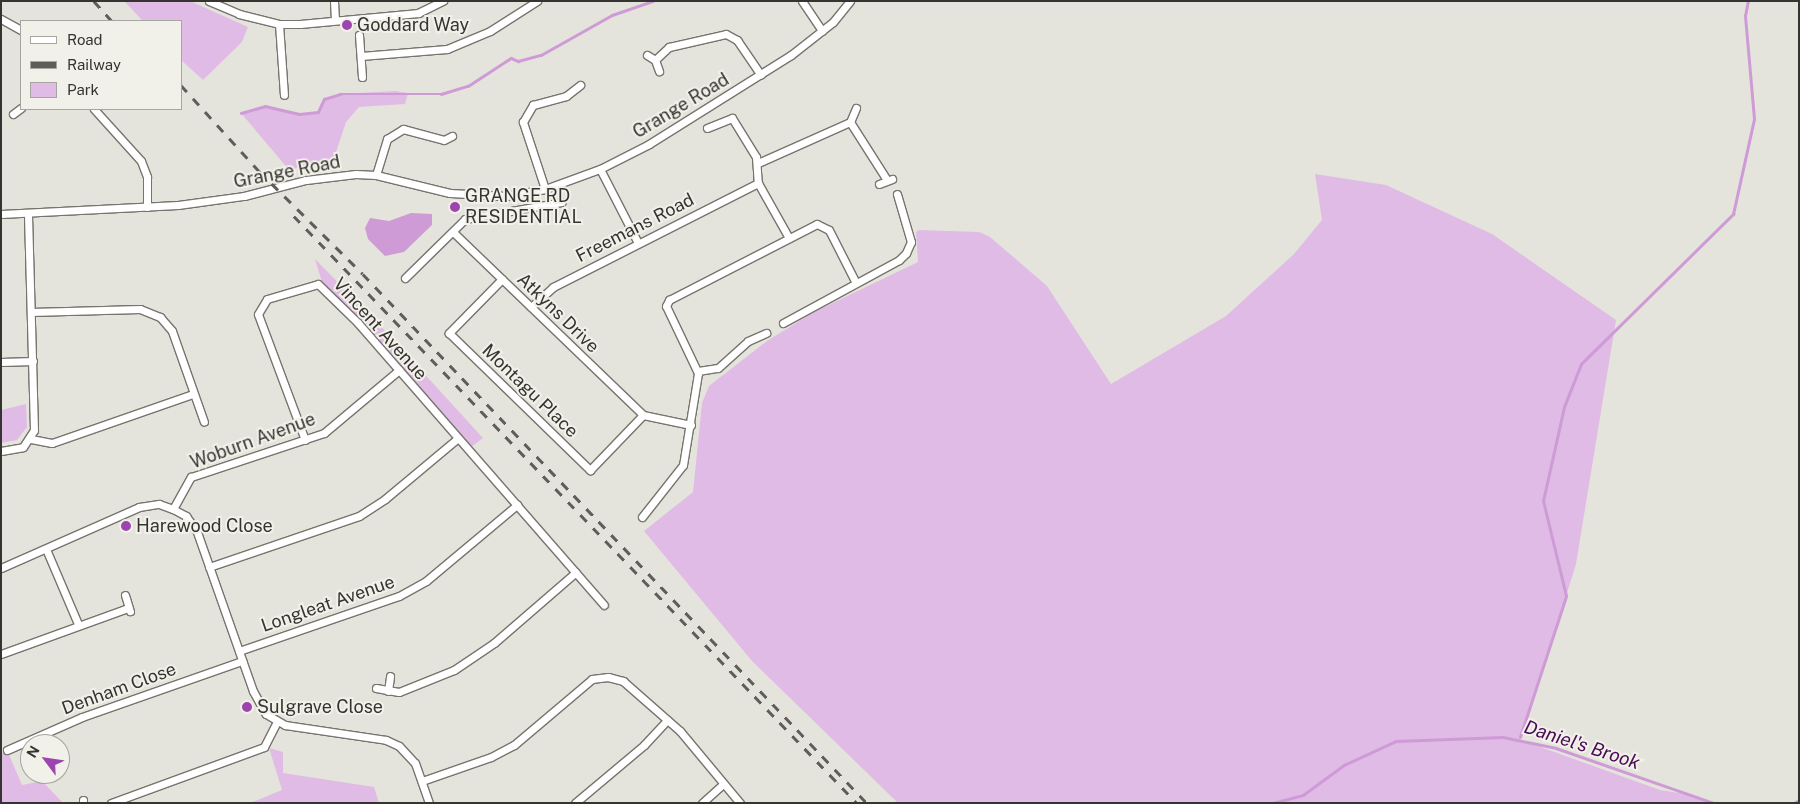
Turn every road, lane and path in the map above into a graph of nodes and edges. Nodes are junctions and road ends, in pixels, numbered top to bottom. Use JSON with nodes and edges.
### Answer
{"nodes":[{"id":1,"x":210,"y":1,"type":"edge"},
{"id":2,"x":334,"y":1,"type":"edge"},
{"id":3,"x":443,"y":1,"type":"edge"},
{"id":4,"x":537,"y":1,"type":"edge"},
{"id":5,"x":802,"y":1,"type":"edge"},
{"id":6,"x":850,"y":1,"type":"edge"},
{"id":7,"x":1,"y":19,"type":"edge"},
{"id":8,"x":335,"y":20,"type":"junction"},
{"id":9,"x":279,"y":24,"type":"junction"},
{"id":10,"x":20,"y":29,"type":"edge"},
{"id":11,"x":822,"y":31,"type":"junction"},
{"id":12,"x":359,"y":35,"type":"dead end"},
{"id":13,"x":647,"y":55,"type":"dead end"},
{"id":14,"x":361,"y":56,"type":"junction"},
{"id":15,"x":656,"y":60,"type":"junction"},
{"id":16,"x":659,"y":71,"type":"dead end"},
{"id":17,"x":761,"y":75,"type":"junction"},
{"id":18,"x":362,"y":77,"type":"dead end"},
{"id":19,"x":580,"y":85,"type":"dead end"},
{"id":20,"x":284,"y":95,"type":"dead end"},
{"id":21,"x":856,"y":108,"type":"dead end"},
{"id":22,"x":20,"y":109,"type":"edge"},
{"id":23,"x":95,"y":110,"type":"edge"},
{"id":24,"x":13,"y":114,"type":"dead end"},
{"id":25,"x":850,"y":122,"type":"junction"},
{"id":26,"x":707,"y":128,"type":"dead end"},
{"id":27,"x":452,"y":136,"type":"dead end"},
{"id":28,"x":758,"y":163,"type":"junction"},
{"id":29,"x":600,"y":169,"type":"junction"},
{"id":30,"x":376,"y":175,"type":"junction"},
{"id":31,"x":758,"y":183,"type":"junction"},
{"id":32,"x":878,"y":184,"type":"dead end"},
{"id":33,"x":545,"y":189,"type":"junction"},
{"id":34,"x":897,"y":194,"type":"dead end"},
{"id":35,"x":562,"y":202,"type":"dead end"},
{"id":36,"x":148,"y":206,"type":"junction"},
{"id":37,"x":28,"y":213,"type":"junction"},
{"id":38,"x":1,"y":214,"type":"edge"},
{"id":39,"x":453,"y":232,"type":"junction"},
{"id":40,"x":789,"y":238,"type":"junction"},
{"id":41,"x":638,"y":243,"type":"junction"},
{"id":42,"x":405,"y":278,"type":"dead end"},
{"id":43,"x":502,"y":279,"type":"junction"},
{"id":44,"x":856,"y":283,"type":"junction"},
{"id":45,"x":531,"y":307,"type":"junction"},
{"id":46,"x":31,"y":312,"type":"junction"},
{"id":47,"x":783,"y":323,"type":"dead end"},
{"id":48,"x":766,"y":333,"type":"dead end"},
{"id":49,"x":33,"y":361,"type":"junction"},
{"id":50,"x":1,"y":362,"type":"edge"},
{"id":51,"x":399,"y":370,"type":"junction"},
{"id":52,"x":698,"y":371,"type":"junction"},
{"id":53,"x":193,"y":394,"type":"junction"},
{"id":54,"x":643,"y":415,"type":"junction"},
{"id":55,"x":204,"y":422,"type":"dead end"},
{"id":56,"x":691,"y":425,"type":"junction"},
{"id":57,"x":458,"y":438,"type":"junction"},
{"id":58,"x":31,"y":439,"type":"junction"},
{"id":59,"x":305,"y":440,"type":"junction"},
{"id":60,"x":1,"y":451,"type":"edge"},
{"id":61,"x":517,"y":505,"type":"junction"},
{"id":62,"x":173,"y":509,"type":"junction"},
{"id":63,"x":642,"y":516,"type":"dead end"},
{"id":64,"x":46,"y":549,"type":"junction"},
{"id":65,"x":209,"y":567,"type":"junction"},
{"id":66,"x":1,"y":568,"type":"edge"},
{"id":67,"x":576,"y":572,"type":"junction"},
{"id":68,"x":125,"y":595,"type":"dead end"},
{"id":69,"x":604,"y":605,"type":"dead end"},
{"id":70,"x":78,"y":624,"type":"junction"},
{"id":71,"x":239,"y":651,"type":"junction"},
{"id":72,"x":1,"y":654,"type":"edge"},
{"id":73,"x":242,"y":661,"type":"junction"},
{"id":74,"x":390,"y":676,"type":"dead end"},
{"id":75,"x":376,"y":688,"type":"dead end"},
{"id":76,"x":388,"y":691,"type":"junction"},
{"id":77,"x":667,"y":720,"type":"junction"},
{"id":78,"x":277,"y":722,"type":"junction"},
{"id":79,"x":7,"y":750,"type":"dead end"},
{"id":80,"x":422,"y":781,"type":"junction"},
{"id":81,"x":723,"y":784,"type":"junction"},
{"id":82,"x":111,"y":803,"type":"edge"},
{"id":83,"x":429,"y":803,"type":"edge"},
{"id":84,"x":575,"y":803,"type":"edge"},
{"id":85,"x":702,"y":803,"type":"edge"},
{"id":86,"x":740,"y":803,"type":"edge"}],
"edges":[{"from":1,"to":9,"type":"street"},
{"from":2,"to":8,"type":"street"},
{"from":3,"to":8,"type":"street"},
{"from":4,"to":14,"type":"street"},
{"from":5,"to":11,"type":"street"},
{"from":6,"to":11,"type":"street","name":"Grange Road"},
{"from":7,"to":10,"type":"street"},
{"from":8,"to":9,"type":"street"},
{"from":9,"to":20,"type":"street"},
{"from":11,"to":17,"type":"street","name":"Grange Road"},
{"from":12,"to":14,"type":"street"},
{"from":13,"to":15,"type":"street"},
{"from":14,"to":18,"type":"street"},
{"from":15,"to":16,"type":"street"},
{"from":15,"to":17,"type":"street"},
{"from":17,"to":29,"type":"street","name":"Grange Road"},
{"from":19,"to":33,"type":"street"},
{"from":21,"to":25,"type":"street"},
{"from":22,"to":24,"type":"street"},
{"from":23,"to":36,"type":"street"},
{"from":25,"to":28,"type":"street"},
{"from":25,"to":32,"type":"street"},
{"from":26,"to":28,"type":"street"},
{"from":27,"to":30,"type":"street"},
{"from":28,"to":31,"type":"street"},
{"from":29,"to":33,"type":"street","name":"Grange Road"},
{"from":29,"to":41,"type":"street"},
{"from":30,"to":33,"type":"street","name":"Grange Road"},
{"from":30,"to":36,"type":"street","name":"Grange Road"},
{"from":31,"to":40,"type":"street"},
{"from":31,"to":41,"type":"street","name":"Freemans Road"},
{"from":34,"to":44,"type":"street"},
{"from":35,"to":39,"type":"street"},
{"from":36,"to":37,"type":"street","name":"Grange Road"},
{"from":37,"to":38,"type":"street","name":"Grange Road"},
{"from":37,"to":46,"type":"street"},
{"from":39,"to":42,"type":"street"},
{"from":39,"to":43,"type":"street","name":"Atkyns Drive"},
{"from":40,"to":44,"type":"street"},
{"from":40,"to":52,"type":"street"},
{"from":41,"to":45,"type":"street","name":"Freemans Road"},
{"from":43,"to":45,"type":"street","name":"Atkyns Drive"},
{"from":43,"to":54,"type":"street","name":"Montagu Place"},
{"from":44,"to":47,"type":"street"},
{"from":45,"to":54,"type":"street","name":"Atkyns Drive"},
{"from":46,"to":49,"type":"street"},
{"from":46,"to":53,"type":"street"},
{"from":48,"to":52,"type":"street"},
{"from":49,"to":50,"type":"street"},
{"from":49,"to":58,"type":"street"},
{"from":51,"to":57,"type":"street","name":"Vincent Avenue"},
{"from":51,"to":59,"type":"street","name":"Woburn Avenue"},
{"from":51,"to":59,"type":"street","name":"Vincent Avenue"},
{"from":52,"to":56,"type":"street"},
{"from":53,"to":55,"type":"street"},
{"from":53,"to":58,"type":"street"},
{"from":54,"to":56,"type":"street"},
{"from":56,"to":63,"type":"street"},
{"from":57,"to":61,"type":"street","name":"Vincent Avenue"},
{"from":57,"to":65,"type":"street"},
{"from":58,"to":60,"type":"street"},
{"from":59,"to":62,"type":"street","name":"Woburn Avenue"},
{"from":61,"to":67,"type":"street","name":"Vincent Avenue"},
{"from":61,"to":71,"type":"street","name":"Longleat Avenue"},
{"from":62,"to":64,"type":"street"},
{"from":62,"to":65,"type":"street"},
{"from":64,"to":66,"type":"street"},
{"from":64,"to":70,"type":"street"},
{"from":65,"to":71,"type":"street"},
{"from":67,"to":69,"type":"street","name":"Vincent Avenue"},
{"from":67,"to":76,"type":"street"},
{"from":68,"to":70,"type":"street"},
{"from":70,"to":72,"type":"street"},
{"from":71,"to":73,"type":"street"},
{"from":73,"to":78,"type":"street"},
{"from":73,"to":79,"type":"street","name":"Denham Close"},
{"from":74,"to":76,"type":"street"},
{"from":75,"to":76,"type":"street"},
{"from":77,"to":80,"type":"street"},
{"from":77,"to":81,"type":"street"},
{"from":77,"to":84,"type":"street"},
{"from":78,"to":80,"type":"street"},
{"from":78,"to":82,"type":"street"},
{"from":80,"to":83,"type":"street"},
{"from":81,"to":85,"type":"street"},
{"from":81,"to":86,"type":"street"}]}
